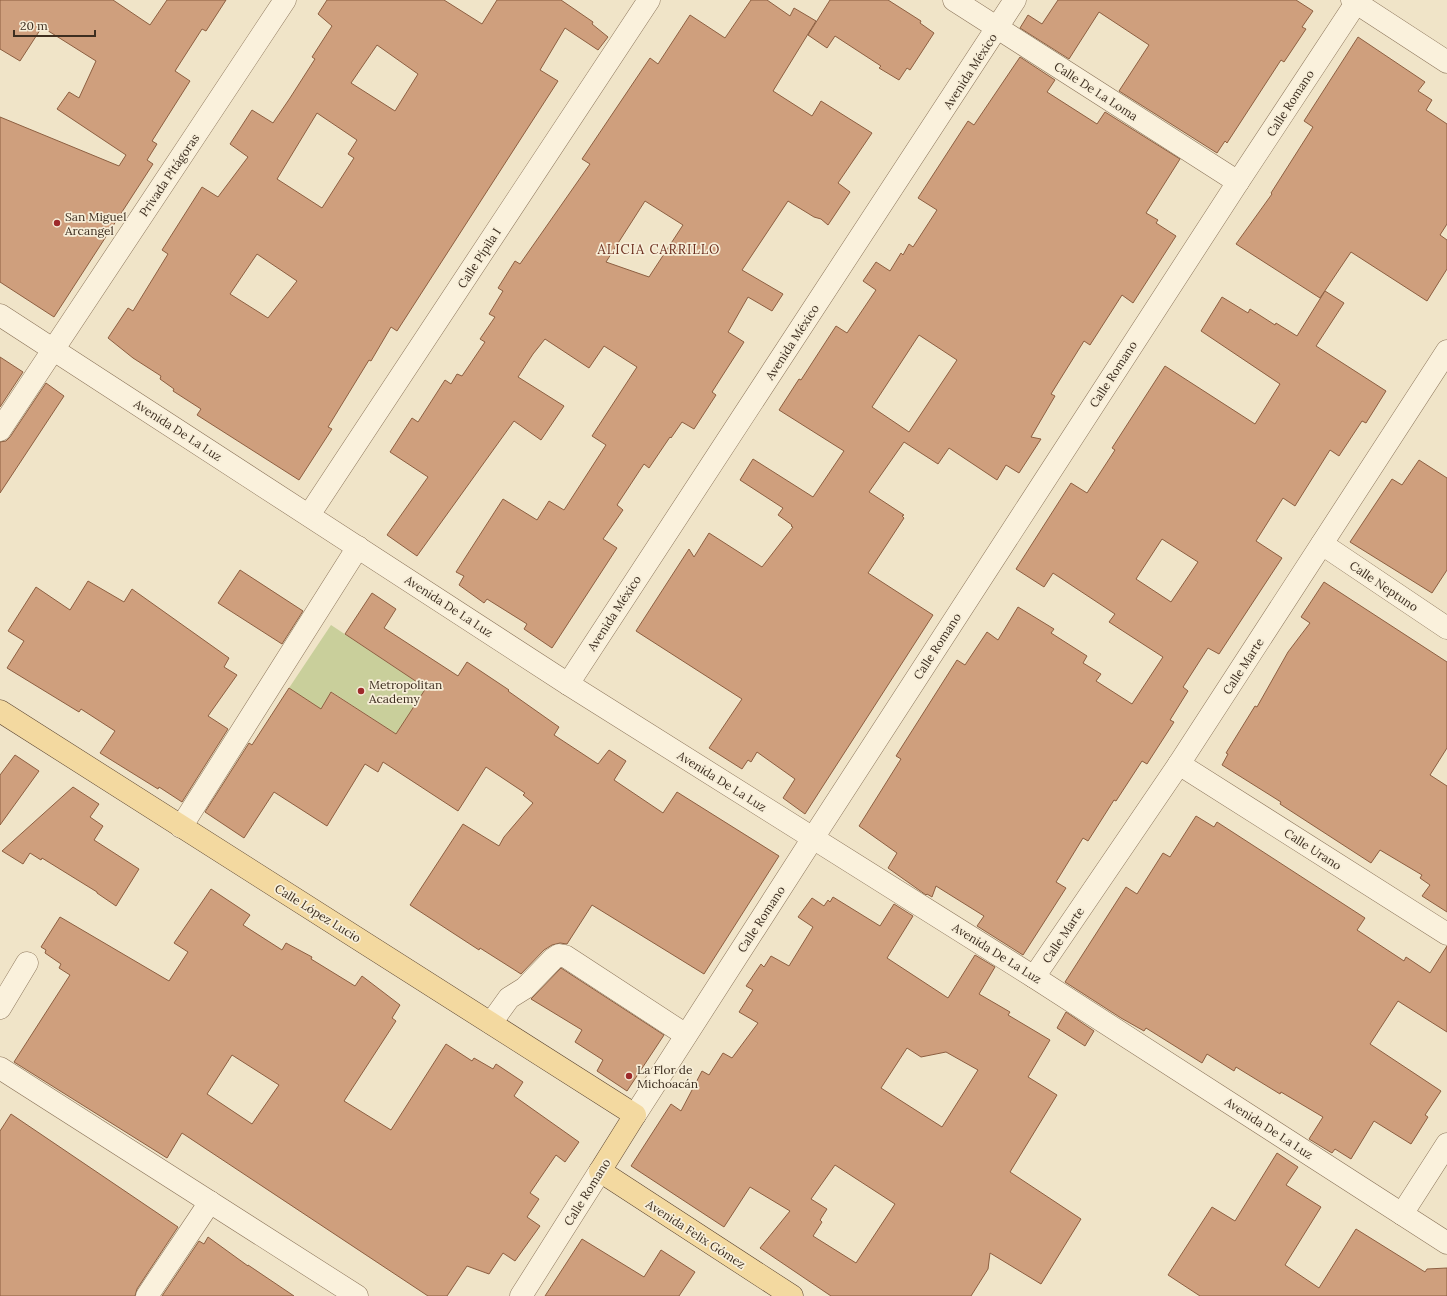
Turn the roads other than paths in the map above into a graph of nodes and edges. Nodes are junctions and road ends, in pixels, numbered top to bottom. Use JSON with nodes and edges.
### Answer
{"nodes":[{"id":1,"x":285,"y":0,"type":"edge"},
{"id":2,"x":649,"y":0,"type":"edge"},
{"id":3,"x":954,"y":0,"type":"edge"},
{"id":4,"x":1015,"y":0,"type":"edge"},
{"id":5,"x":1355,"y":1,"type":"edge"},
{"id":6,"x":998,"y":28,"type":"junction"},
{"id":7,"x":1447,"y":62,"type":"edge"},
{"id":8,"x":1238,"y":182,"type":"junction"},
{"id":9,"x":0,"y":315,"type":"edge"},
{"id":10,"x":54,"y":349,"type":"junction"},
{"id":11,"x":1447,"y":351,"type":"edge"},
{"id":12,"x":0,"y":430,"type":"edge"},
{"id":13,"x":309,"y":515,"type":"junction"},
{"id":14,"x":1322,"y":544,"type":"junction"},
{"id":15,"x":358,"y":547,"type":"junction"},
{"id":16,"x":1447,"y":628,"type":"edge"},
{"id":17,"x":568,"y":684,"type":"junction"},
{"id":18,"x":0,"y":711,"type":"edge"},
{"id":19,"x":1179,"y":764,"type":"junction"},
{"id":20,"x":182,"y":827,"type":"junction"},
{"id":21,"x":813,"y":838,"type":"junction"},
{"id":22,"x":1447,"y":934,"type":"edge"},
{"id":23,"x":27,"y":963,"type":"dead end"},
{"id":24,"x":1034,"y":977,"type":"junction"},
{"id":25,"x":0,"y":1008,"type":"edge"},
{"id":26,"x":491,"y":1023,"type":"junction"},
{"id":27,"x":686,"y":1035,"type":"junction"},
{"id":28,"x":0,"y":1068,"type":"edge"},
{"id":29,"x":635,"y":1115,"type":"junction"},
{"id":30,"x":1447,"y":1144,"type":"edge"},
{"id":31,"x":600,"y":1171,"type":"junction"},
{"id":32,"x":210,"y":1202,"type":"junction"},
{"id":33,"x":1402,"y":1214,"type":"junction"},
{"id":34,"x":1447,"y":1243,"type":"edge"},
{"id":35,"x":147,"y":1296,"type":"edge"},
{"id":36,"x":357,"y":1296,"type":"edge"},
{"id":37,"x":521,"y":1296,"type":"edge"},
{"id":38,"x":792,"y":1296,"type":"edge"}],
"edges":[{"from":1,"to":10,"type":"street","name":"Privada Pitágoras"},
{"from":2,"to":13,"type":"street","name":"Calle Pípila I"},
{"from":3,"to":6,"type":"street","name":"Calle De La Loma"},
{"from":4,"to":6,"type":"street","name":"Avenida México"},
{"from":5,"to":7,"type":"street"},
{"from":5,"to":8,"type":"street","name":"Calle Romano"},
{"from":6,"to":8,"type":"street","name":"Calle De La Loma"},
{"from":6,"to":17,"type":"street","name":"Avenida México"},
{"from":8,"to":21,"type":"street","name":"Calle Romano"},
{"from":9,"to":10,"type":"street","name":"Avenida De La Luz"},
{"from":10,"to":12,"type":"street","name":"Privada Pitágoras"},
{"from":10,"to":13,"type":"street","name":"Avenida De La Luz"},
{"from":11,"to":14,"type":"street","name":"Calle Marte"},
{"from":13,"to":15,"type":"street","name":"Avenida De La Luz"},
{"from":14,"to":16,"type":"street","name":"Calle Neptuno"},
{"from":14,"to":19,"type":"street","name":"Calle Marte"},
{"from":15,"to":17,"type":"street","name":"Avenida De La Luz"},
{"from":15,"to":20,"type":"street"},
{"from":17,"to":21,"type":"street","name":"Avenida De La Luz"},
{"from":18,"to":20,"type":"main road","name":"Calle López Lucio"},
{"from":19,"to":22,"type":"street","name":"Calle Urano"},
{"from":19,"to":24,"type":"street","name":"Calle Marte"},
{"from":20,"to":26,"type":"main road","name":"Calle López Lucio"},
{"from":21,"to":24,"type":"street","name":"Avenida De La Luz"},
{"from":21,"to":27,"type":"street","name":"Calle Romano"},
{"from":23,"to":25,"type":"street"},
{"from":24,"to":33,"type":"street","name":"Avenida De La Luz"},
{"from":26,"to":27,"type":"street"},
{"from":26,"to":29,"type":"main road","name":"Calle López Lucio"},
{"from":27,"to":29,"type":"street","name":"Calle Romano"},
{"from":28,"to":32,"type":"street"},
{"from":29,"to":31,"type":"main road","name":"Calle Romano"},
{"from":30,"to":33,"type":"street"},
{"from":31,"to":37,"type":"street","name":"Calle Romano"},
{"from":31,"to":38,"type":"main road","name":"Avenida Felix Gómez"},
{"from":32,"to":35,"type":"street"},
{"from":32,"to":36,"type":"street"},
{"from":33,"to":34,"type":"street","name":"Avenida De La Luz"}]}
